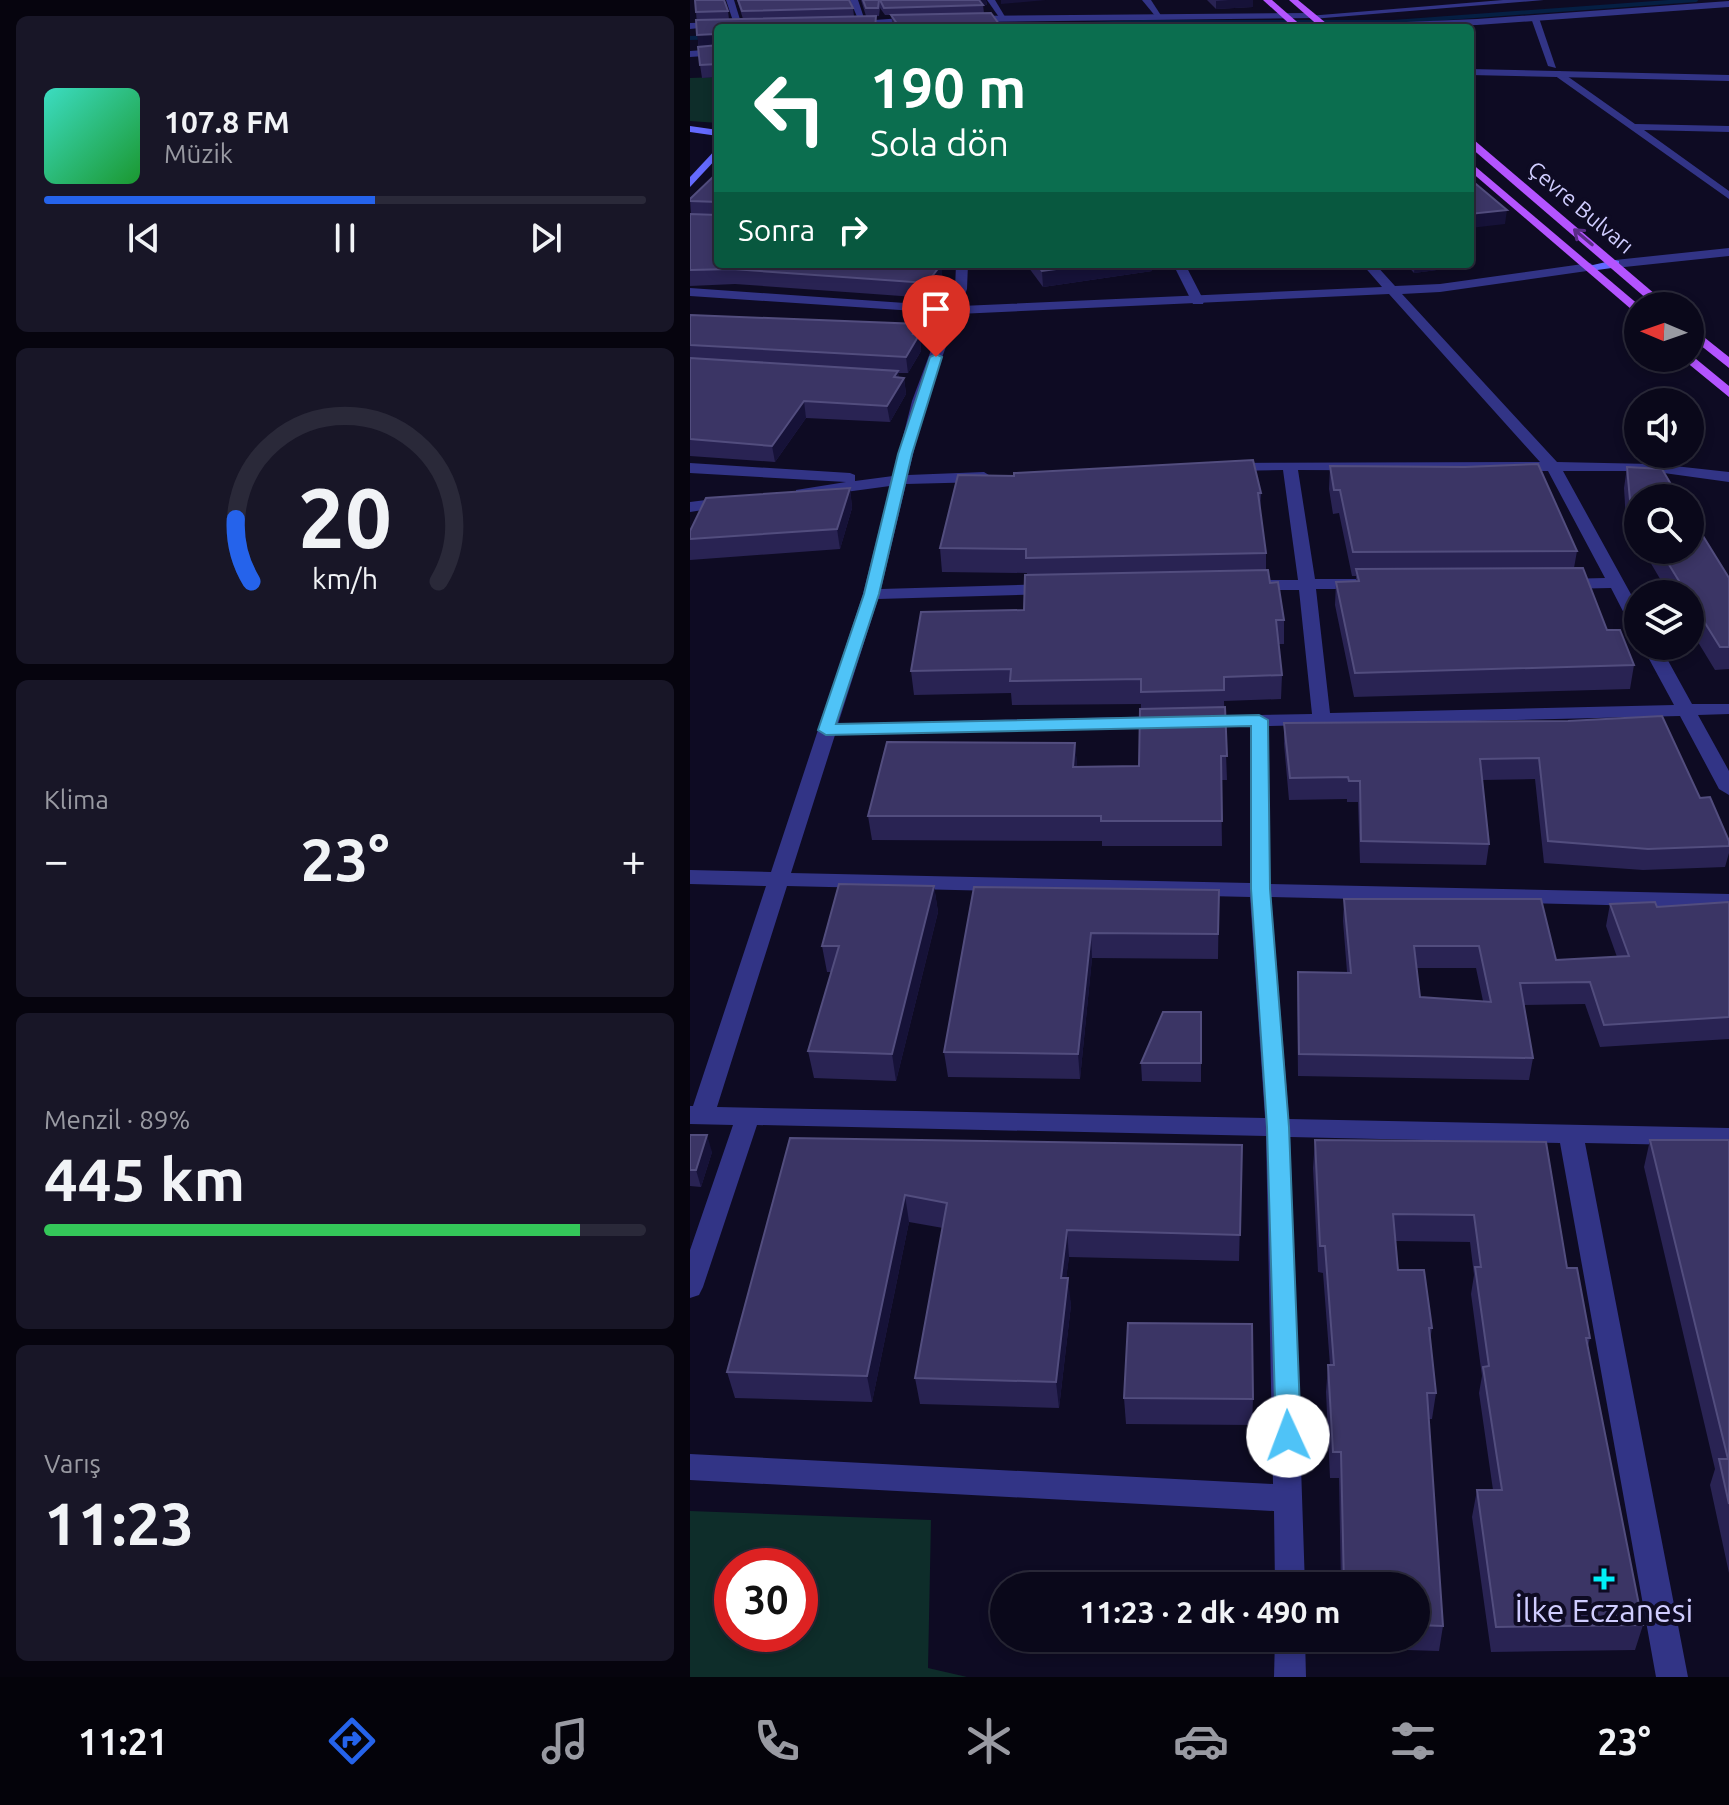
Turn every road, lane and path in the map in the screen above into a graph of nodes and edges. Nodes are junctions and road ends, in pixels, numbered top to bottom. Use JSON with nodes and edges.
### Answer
{"nodes":[{"id":1,"x":730,"y":0,"type":"edge"},
{"id":2,"x":854,"y":0,"type":"edge"},
{"id":3,"x":991,"y":0,"type":"edge"},
{"id":4,"x":1146,"y":0,"type":"edge"},
{"id":5,"x":1267,"y":0,"type":"edge"},
{"id":6,"x":1293,"y":0,"type":"edge"},
{"id":7,"x":1540,"y":0,"type":"edge"},
{"id":8,"x":1523,"y":1,"type":"edge"},
{"id":9,"x":1729,"y":4,"type":"edge"},
{"id":10,"x":1159,"y":15,"type":"junction"},
{"id":11,"x":1004,"y":18,"type":"junction"},
{"id":12,"x":1535,"y":18,"type":"junction"},
{"id":13,"x":956,"y":19,"type":"edge"},
{"id":14,"x":924,"y":20,"type":"edge"},
{"id":15,"x":848,"y":22,"type":"edge"},
{"id":16,"x":863,"y":22,"type":"junction"},
{"id":17,"x":1292,"y":22,"type":"edge"},
{"id":18,"x":1320,"y":22,"type":"edge"},
{"id":19,"x":739,"y":24,"type":"joint"},
{"id":20,"x":755,"y":24,"type":"edge"},
{"id":21,"x":1415,"y":24,"type":"edge"},
{"id":22,"x":714,"y":25,"type":"edge"},
{"id":23,"x":690,"y":26,"type":"edge"},
{"id":24,"x":714,"y":52,"type":"edge"},
{"id":25,"x":690,"y":54,"type":"edge"},
{"id":26,"x":1474,"y":66,"type":"edge"},
{"id":27,"x":1729,"y":67,"type":"edge"},
{"id":28,"x":1555,"y":69,"type":"junction"},
{"id":29,"x":1474,"y":72,"type":"edge"},
{"id":30,"x":1729,"y":78,"type":"edge"},
{"id":31,"x":1631,"y":127,"type":"junction"},
{"id":32,"x":692,"y":128,"type":"edge"},
{"id":33,"x":1729,"y":129,"type":"edge"},
{"id":34,"x":714,"y":132,"type":"edge"},
{"id":35,"x":1474,"y":145,"type":"edge"},
{"id":36,"x":714,"y":149,"type":"edge"},
{"id":37,"x":714,"y":153,"type":"edge"},
{"id":38,"x":696,"y":155,"type":"dead end"},
{"id":39,"x":1474,"y":168,"type":"edge"},
{"id":40,"x":690,"y":184,"type":"edge"},
{"id":41,"x":1729,"y":196,"type":"edge"},
{"id":42,"x":1729,"y":252,"type":"edge"},
{"id":43,"x":1615,"y":264,"type":"junction"},
{"id":44,"x":1590,"y":267,"type":"junction"},
{"id":45,"x":962,"y":268,"type":"edge"},
{"id":46,"x":1181,"y":268,"type":"edge"},
{"id":47,"x":1372,"y":268,"type":"edge"},
{"id":48,"x":1393,"y":290,"type":"junction"},
{"id":49,"x":690,"y":292,"type":"edge"},
{"id":50,"x":1647,"y":292,"type":"edge"},
{"id":51,"x":1624,"y":298,"type":"edge"},
{"id":52,"x":1198,"y":301,"type":"junction"},
{"id":53,"x":953,"y":310,"type":"junction"},
{"id":54,"x":1704,"y":342,"type":"edge"},
{"id":55,"x":1729,"y":364,"type":"edge"},
{"id":56,"x":1704,"y":371,"type":"edge"},
{"id":57,"x":911,"y":380,"type":"dead end"},
{"id":58,"x":927,"y":381,"type":"junction"},
{"id":59,"x":1729,"y":393,"type":"edge"},
{"id":60,"x":1729,"y":461,"type":"edge"},
{"id":61,"x":1704,"y":463,"type":"edge"},
{"id":62,"x":1290,"y":465,"type":"junction"},
{"id":63,"x":1624,"y":467,"type":"edge"},
{"id":64,"x":690,"y":468,"type":"edge"},
{"id":65,"x":1212,"y":468,"type":"edge"},
{"id":66,"x":1554,"y":468,"type":"junction"},
{"id":67,"x":1655,"y":468,"type":"edge"},
{"id":68,"x":1008,"y":476,"type":"edge"},
{"id":69,"x":1729,"y":477,"type":"edge"},
{"id":70,"x":898,"y":480,"type":"junction"},
{"id":71,"x":779,"y":496,"type":"edge"},
{"id":72,"x":751,"y":499,"type":"edge"},
{"id":73,"x":692,"y":510,"type":"edge"},
{"id":74,"x":1617,"y":583,"type":"junction"},
{"id":75,"x":1307,"y":584,"type":"junction"},
{"id":76,"x":1385,"y":584,"type":"edge"},
{"id":77,"x":1539,"y":584,"type":"edge"},
{"id":78,"x":1230,"y":585,"type":"edge"},
{"id":79,"x":1074,"y":589,"type":"edge"},
{"id":80,"x":871,"y":594,"type":"junction"},
{"id":81,"x":1624,"y":596,"type":"edge"},
{"id":82,"x":1659,"y":660,"type":"edge"},
{"id":83,"x":1685,"y":709,"type":"junction"},
{"id":84,"x":1729,"y":709,"type":"edge"},
{"id":85,"x":1259,"y":720,"type":"junction"},
{"id":86,"x":1322,"y":721,"type":"junction"},
{"id":87,"x":826,"y":730,"type":"junction"},
{"id":88,"x":1729,"y":789,"type":"edge"},
{"id":89,"x":690,"y":877,"type":"edge"},
{"id":90,"x":781,"y":879,"type":"junction"},
{"id":91,"x":1260,"y":889,"type":"junction"},
{"id":92,"x":1729,"y":901,"type":"edge"},
{"id":93,"x":696,"y":1116,"type":"edge"},
{"id":94,"x":748,"y":1117,"type":"junction"},
{"id":95,"x":1278,"y":1127,"type":"junction"},
{"id":96,"x":1571,"y":1135,"type":"junction"},
{"id":97,"x":1729,"y":1137,"type":"edge"},
{"id":98,"x":690,"y":1287,"type":"edge"},
{"id":99,"x":690,"y":1467,"type":"edge"},
{"id":100,"x":1290,"y":1498,"type":"junction"},
{"id":101,"x":1290,"y":1572,"type":"edge"},
{"id":102,"x":1290,"y":1652,"type":"edge"},
{"id":103,"x":1290,"y":1677,"type":"edge"},
{"id":104,"x":1672,"y":1677,"type":"edge"}],
"edges":[{"from":1,"to":19,"type":"street"},
{"from":2,"to":16,"type":"street"},
{"from":3,"to":11,"type":"street"},
{"from":4,"to":10,"type":"street"},
{"from":5,"to":17,"type":"main road"},
{"from":6,"to":18,"type":"main road"},
{"from":7,"to":8,"type":"street"},
{"from":8,"to":18,"type":"street"},
{"from":9,"to":12,"type":"street"},
{"from":10,"to":11,"type":"street"},
{"from":10,"to":17,"type":"street"},
{"from":11,"to":13,"type":"street"},
{"from":12,"to":21,"type":"street"},
{"from":12,"to":28,"type":"street"},
{"from":14,"to":16,"type":"street"},
{"from":15,"to":16,"type":"street"},
{"from":17,"to":18,"type":"street"},
{"from":19,"to":20,"type":"street"},
{"from":22,"to":23,"type":"street"},
{"from":24,"to":25,"type":"street"},
{"from":26,"to":28,"type":"street"},
{"from":27,"to":28,"type":"street"},
{"from":28,"to":29,"type":"street"},
{"from":28,"to":30,"type":"street"},
{"from":28,"to":31,"type":"street"},
{"from":31,"to":33,"type":"street"},
{"from":31,"to":41,"type":"street"},
{"from":32,"to":34,"type":"main road"},
{"from":43,"to":35,"type":"main road","name":"Çevre Bulvarı","one_way":true},
{"from":36,"to":38,"type":"main road"},
{"from":37,"to":40,"type":"main road"},
{"from":39,"to":44,"type":"main road","name":"Çevre Bulvarı"},
{"from":42,"to":43,"type":"street"},
{"from":43,"to":44,"type":"main road"},
{"from":43,"to":50,"type":"main road","name":"Çevre Bulvarı"},
{"from":44,"to":48,"type":"street"},
{"from":44,"to":51,"type":"main road","name":"Çevre Bulvarı"},
{"from":45,"to":53,"type":"street"},
{"from":46,"to":52,"type":"street"},
{"from":47,"to":48,"type":"street"},
{"from":48,"to":52,"type":"street"},
{"from":48,"to":66,"type":"street"},
{"from":49,"to":53,"type":"street"},
{"from":52,"to":53,"type":"street"},
{"from":53,"to":58,"type":"street"},
{"from":54,"to":55,"type":"main road"},
{"from":56,"to":59,"type":"main road"},
{"from":57,"to":58,"type":"street"},
{"from":58,"to":70,"type":"street"},
{"from":60,"to":61,"type":"street"},
{"from":62,"to":65,"type":"street"},
{"from":62,"to":66,"type":"street"},
{"from":62,"to":75,"type":"street"},
{"from":63,"to":66,"type":"street"},
{"from":64,"to":70,"type":"street"},
{"from":66,"to":74,"type":"street"},
{"from":67,"to":69,"type":"street"},
{"from":68,"to":70,"type":"street"},
{"from":70,"to":71,"type":"street"},
{"from":70,"to":80,"type":"street"},
{"from":72,"to":73,"type":"street"},
{"from":74,"to":77,"type":"street"},
{"from":74,"to":81,"type":"street"},
{"from":75,"to":76,"type":"street"},
{"from":75,"to":78,"type":"street"},
{"from":75,"to":86,"type":"street"},
{"from":79,"to":80,"type":"street"},
{"from":80,"to":87,"type":"street"},
{"from":82,"to":83,"type":"street"},
{"from":83,"to":84,"type":"street"},
{"from":83,"to":86,"type":"street"},
{"from":83,"to":88,"type":"street"},
{"from":85,"to":86,"type":"street"},
{"from":85,"to":87,"type":"street"},
{"from":85,"to":91,"type":"street"},
{"from":87,"to":90,"type":"street"},
{"from":89,"to":90,"type":"street"},
{"from":90,"to":91,"type":"street"},
{"from":90,"to":93,"type":"street"},
{"from":91,"to":92,"type":"street"},
{"from":91,"to":95,"type":"street"},
{"from":93,"to":94,"type":"street"},
{"from":94,"to":95,"type":"street"},
{"from":94,"to":98,"type":"street"},
{"from":95,"to":96,"type":"street"},
{"from":95,"to":100,"type":"street"},
{"from":96,"to":97,"type":"street"},
{"from":96,"to":104,"type":"street"},
{"from":99,"to":100,"type":"street"},
{"from":100,"to":101,"type":"street"},
{"from":102,"to":103,"type":"street"}]}
